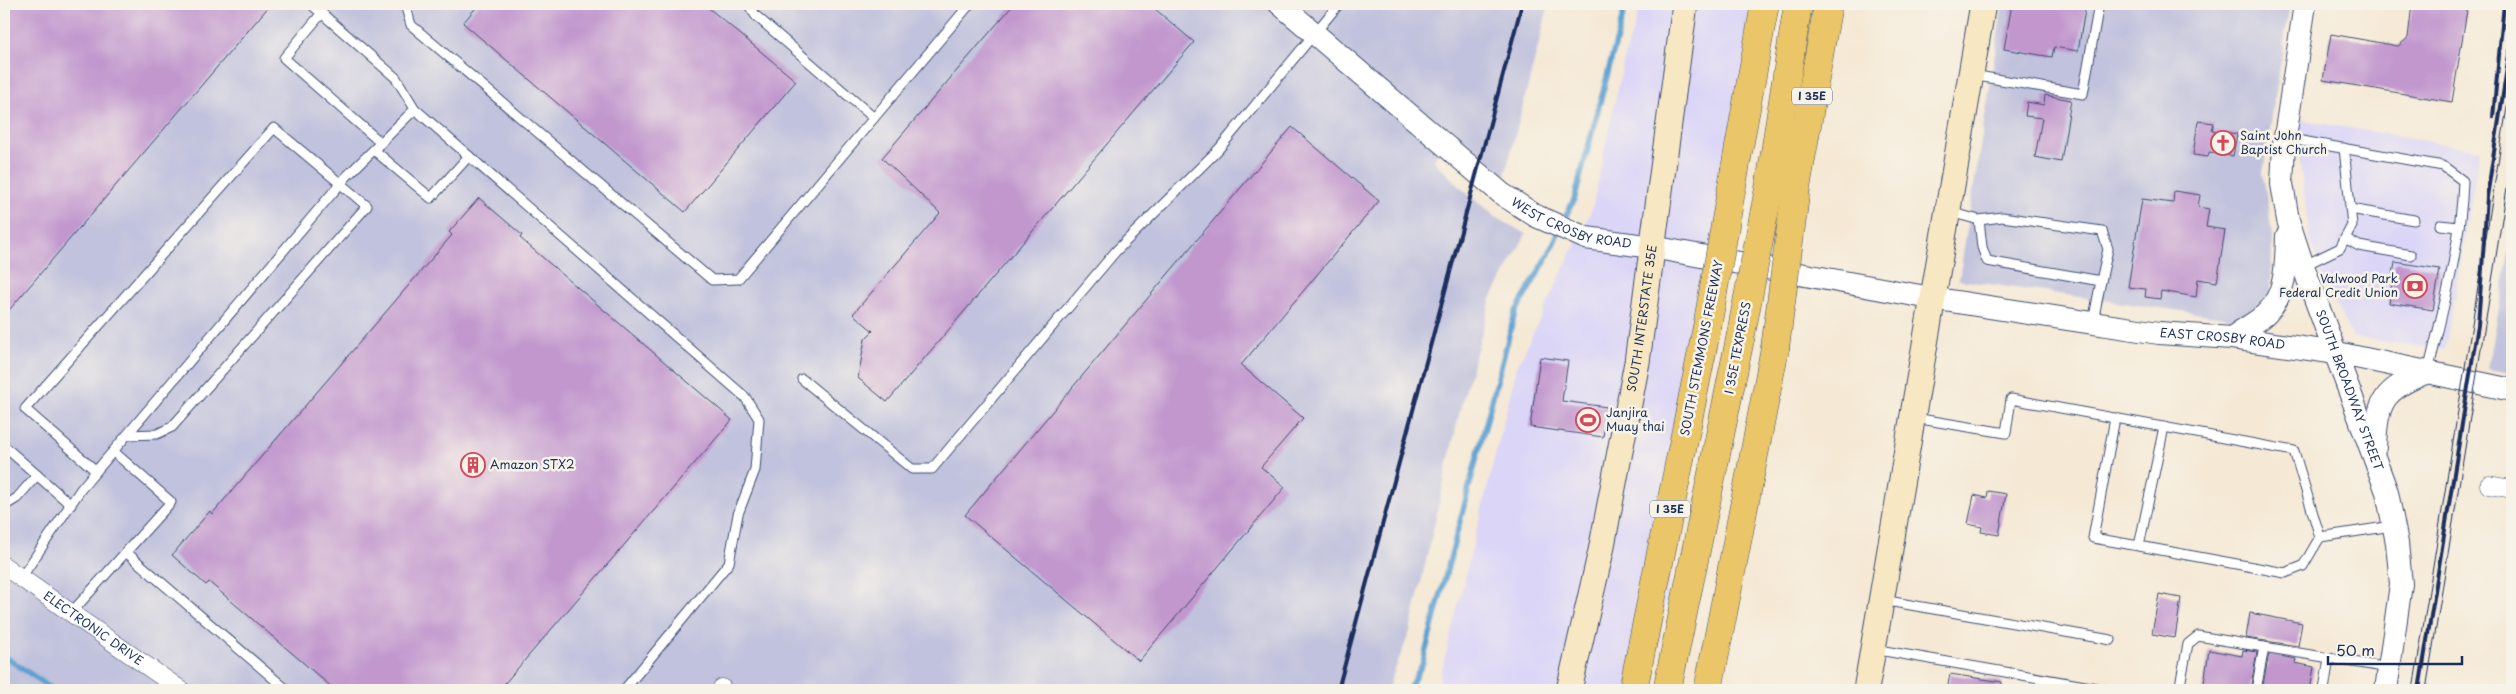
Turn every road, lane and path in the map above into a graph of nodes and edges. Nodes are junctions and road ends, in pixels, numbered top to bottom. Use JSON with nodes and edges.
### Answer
{"nodes":[{"id":1,"x":311,"y":4,"type":"edge"},
{"id":2,"x":405,"y":4,"type":"edge"},
{"id":3,"x":748,"y":4,"type":"edge"},
{"id":4,"x":1280,"y":4,"type":"edge"},
{"id":5,"x":1339,"y":4,"type":"edge"},
{"id":6,"x":1685,"y":4,"type":"edge"},
{"id":7,"x":1765,"y":4,"type":"edge"},
{"id":8,"x":1798,"y":4,"type":"edge"},
{"id":9,"x":1828,"y":4,"type":"edge"},
{"id":10,"x":1983,"y":4,"type":"edge"},
{"id":11,"x":2099,"y":4,"type":"edge"},
{"id":12,"x":2305,"y":4,"type":"edge"},
{"id":13,"x":966,"y":5,"type":"edge"},
{"id":14,"x":322,"y":13,"type":"junction"},
{"id":15,"x":1316,"y":34,"type":"junction"},
{"id":16,"x":1972,"y":75,"type":"junction"},
{"id":17,"x":415,"y":109,"type":"junction"},
{"id":18,"x":874,"y":118,"type":"junction"},
{"id":19,"x":2285,"y":138,"type":"junction"},
{"id":20,"x":381,"y":143,"type":"junction"},
{"id":21,"x":2344,"y":148,"type":"junction"},
{"id":22,"x":374,"y":150,"type":"junction"},
{"id":23,"x":469,"y":156,"type":"junction"},
{"id":24,"x":341,"y":183,"type":"junction"},
{"id":25,"x":2350,"y":209,"type":"junction"},
{"id":26,"x":1947,"y":211,"type":"junction"},
{"id":27,"x":1979,"y":220,"type":"junction"},
{"id":28,"x":2288,"y":220,"type":"junction"},
{"id":29,"x":2414,"y":220,"type":"dead end"},
{"id":30,"x":2440,"y":225,"type":"dead end"},
{"id":31,"x":2459,"y":227,"type":"junction"},
{"id":32,"x":2345,"y":238,"type":"junction"},
{"id":33,"x":1652,"y":248,"type":"junction"},
{"id":34,"x":2410,"y":256,"type":"dead end"},
{"id":35,"x":2303,"y":266,"type":"junction"},
{"id":36,"x":2101,"y":281,"type":"junction"},
{"id":37,"x":1931,"y":298,"type":"junction"},
{"id":38,"x":2094,"y":322,"type":"junction"},
{"id":39,"x":2232,"y":338,"type":"junction"},
{"id":40,"x":2512,"y":352,"type":"edge"},
{"id":41,"x":2337,"y":353,"type":"junction"},
{"id":42,"x":2512,"y":362,"type":"edge"},
{"id":43,"x":2428,"y":372,"type":"junction"},
{"id":44,"x":802,"y":379,"type":"dead end"},
{"id":45,"x":2512,"y":390,"type":"edge"},
{"id":46,"x":1914,"y":418,"type":"junction"},
{"id":47,"x":2115,"y":418,"type":"junction"},
{"id":48,"x":2164,"y":427,"type":"junction"},
{"id":49,"x":128,"y":435,"type":"junction"},
{"id":50,"x":4,"y":446,"type":"edge"},
{"id":51,"x":114,"y":452,"type":"junction"},
{"id":52,"x":2375,"y":456,"type":"junction"},
{"id":53,"x":96,"y":471,"type":"junction"},
{"id":54,"x":37,"y":475,"type":"junction"},
{"id":55,"x":2489,"y":485,"type":"dead end"},
{"id":56,"x":2512,"y":489,"type":"edge"},
{"id":57,"x":71,"y":505,"type":"junction"},
{"id":58,"x":4,"y":506,"type":"edge"},
{"id":59,"x":2394,"y":526,"type":"junction"},
{"id":60,"x":2320,"y":537,"type":"junction"},
{"id":61,"x":2139,"y":546,"type":"junction"},
{"id":62,"x":128,"y":553,"type":"junction"},
{"id":63,"x":4,"y":566,"type":"edge"},
{"id":64,"x":21,"y":578,"type":"junction"},
{"id":65,"x":1882,"y":600,"type":"junction"},
{"id":66,"x":71,"y":613,"type":"junction"},
{"id":67,"x":2111,"y":640,"type":"dead end"},
{"id":68,"x":2264,"y":647,"type":"junction"},
{"id":69,"x":1873,"y":649,"type":"junction"},
{"id":70,"x":2329,"y":658,"type":"junction"},
{"id":71,"x":2390,"y":668,"type":"junction"},
{"id":72,"x":181,"y":690,"type":"edge"},
{"id":73,"x":287,"y":690,"type":"edge"},
{"id":74,"x":624,"y":690,"type":"edge"},
{"id":75,"x":1569,"y":690,"type":"edge"},
{"id":76,"x":1633,"y":690,"type":"edge"},
{"id":77,"x":1666,"y":690,"type":"edge"},
{"id":78,"x":1708,"y":690,"type":"edge"},
{"id":79,"x":1866,"y":690,"type":"edge"},
{"id":80,"x":2108,"y":690,"type":"edge"},
{"id":81,"x":2179,"y":690,"type":"edge"},
{"id":82,"x":2256,"y":690,"type":"edge"},
{"id":83,"x":2324,"y":690,"type":"edge"},
{"id":84,"x":2386,"y":690,"type":"edge"}],
"edges":[{"from":1,"to":14,"type":"lane"},
{"from":2,"to":18,"type":"lane"},
{"from":3,"to":18,"type":"lane"},
{"from":4,"to":15,"type":"street","name":"WEST CROSBY ROAD"},
{"from":5,"to":15,"type":"lane"},
{"from":6,"to":33,"type":"main road","name":"SOUTH INTERSTATE 35E"},
{"from":7,"to":76,"type":"highway","name":"SOUTH STEMMONS FREEWAY","number":"I 35E","bridge":true},
{"from":8,"to":77,"type":"highway","name":"I 35E TEXPRESS","bridge":true},
{"from":9,"to":78,"type":"highway","number":"I 35E","bridge":true},
{"from":10,"to":16,"type":"main road"},
{"from":11,"to":16,"type":"lane"},
{"from":12,"to":19,"type":"street","name":"SOUTH BROADWAY STREET"},
{"from":13,"to":18,"type":"lane"},
{"from":14,"to":17,"type":"lane"},
{"from":14,"to":20,"type":"lane"},
{"from":15,"to":33,"type":"street","name":"WEST CROSBY ROAD"},
{"from":15,"to":44,"type":"lane"},
{"from":16,"to":26,"type":"main road"},
{"from":17,"to":20,"type":"lane"},
{"from":17,"to":23,"type":"lane"},
{"from":19,"to":21,"type":"lane"},
{"from":19,"to":28,"type":"street","name":"SOUTH BROADWAY STREET"},
{"from":20,"to":22,"type":"lane"},
{"from":21,"to":25,"type":"lane"},
{"from":21,"to":31,"type":"lane"},
{"from":22,"to":23,"type":"lane"},
{"from":22,"to":24,"type":"lane"},
{"from":23,"to":74,"type":"lane"},
{"from":24,"to":49,"type":"lane"},
{"from":24,"to":49,"type":"lane"},
{"from":24,"to":53,"type":"lane"},
{"from":25,"to":29,"type":"lane"},
{"from":25,"to":32,"type":"lane"},
{"from":26,"to":27,"type":"lane"},
{"from":26,"to":37,"type":"main road"},
{"from":27,"to":36,"type":"lane"},
{"from":27,"to":36,"type":"lane"},
{"from":28,"to":35,"type":"street","name":"SOUTH BROADWAY STREET"},
{"from":28,"to":39,"type":"street"},
{"from":30,"to":31,"type":"lane"},
{"from":31,"to":43,"type":"lane"},
{"from":32,"to":34,"type":"lane"},
{"from":32,"to":35,"type":"lane"},
{"from":33,"to":37,"type":"street","name":"WEST CROSBY ROAD"},
{"from":33,"to":75,"type":"main road","name":"SOUTH INTERSTATE 35E"},
{"from":35,"to":41,"type":"street","name":"SOUTH BROADWAY STREET"},
{"from":36,"to":38,"type":"lane"},
{"from":37,"to":38,"type":"street","name":"EAST CROSBY ROAD"},
{"from":37,"to":46,"type":"main road"},
{"from":38,"to":39,"type":"street","name":"EAST CROSBY ROAD"},
{"from":39,"to":41,"type":"street","name":"EAST CROSBY ROAD"},
{"from":40,"to":42,"type":"path"},
{"from":41,"to":43,"type":"street","name":"EAST CROSBY ROAD"},
{"from":41,"to":52,"type":"street","name":"SOUTH BROADWAY STREET"},
{"from":43,"to":45,"type":"street","name":"EAST CROSBY ROAD"},
{"from":43,"to":52,"type":"street"},
{"from":46,"to":47,"type":"lane"},
{"from":46,"to":65,"type":"main road"},
{"from":47,"to":48,"type":"lane"},
{"from":47,"to":61,"type":"lane"},
{"from":48,"to":60,"type":"lane"},
{"from":48,"to":61,"type":"lane"},
{"from":49,"to":51,"type":"lane"},
{"from":50,"to":54,"type":"lane"},
{"from":51,"to":53,"type":"lane"},
{"from":51,"to":62,"type":"lane"},
{"from":52,"to":59,"type":"street","name":"SOUTH BROADWAY STREET"},
{"from":53,"to":57,"type":"lane"},
{"from":54,"to":57,"type":"lane"},
{"from":54,"to":58,"type":"lane"},
{"from":55,"to":56,"type":"street"},
{"from":57,"to":64,"type":"lane"},
{"from":59,"to":60,"type":"lane"},
{"from":59,"to":71,"type":"street","name":"SOUTH BROADWAY STREET"},
{"from":60,"to":61,"type":"lane"},
{"from":62,"to":66,"type":"lane"},
{"from":62,"to":73,"type":"lane"},
{"from":63,"to":64,"type":"street","name":"ELECTRONIC DRIVE"},
{"from":64,"to":66,"type":"street","name":"ELECTRONIC DRIVE"},
{"from":65,"to":67,"type":"lane"},
{"from":65,"to":69,"type":"main road"},
{"from":66,"to":72,"type":"street","name":"ELECTRONIC DRIVE"},
{"from":68,"to":70,"type":"lane"},
{"from":68,"to":81,"type":"lane"},
{"from":68,"to":82,"type":"lane"},
{"from":69,"to":79,"type":"main road"},
{"from":69,"to":80,"type":"lane"},
{"from":70,"to":71,"type":"lane"},
{"from":70,"to":83,"type":"lane"},
{"from":71,"to":84,"type":"street","name":"SOUTH BROADWAY STREET"}]}
